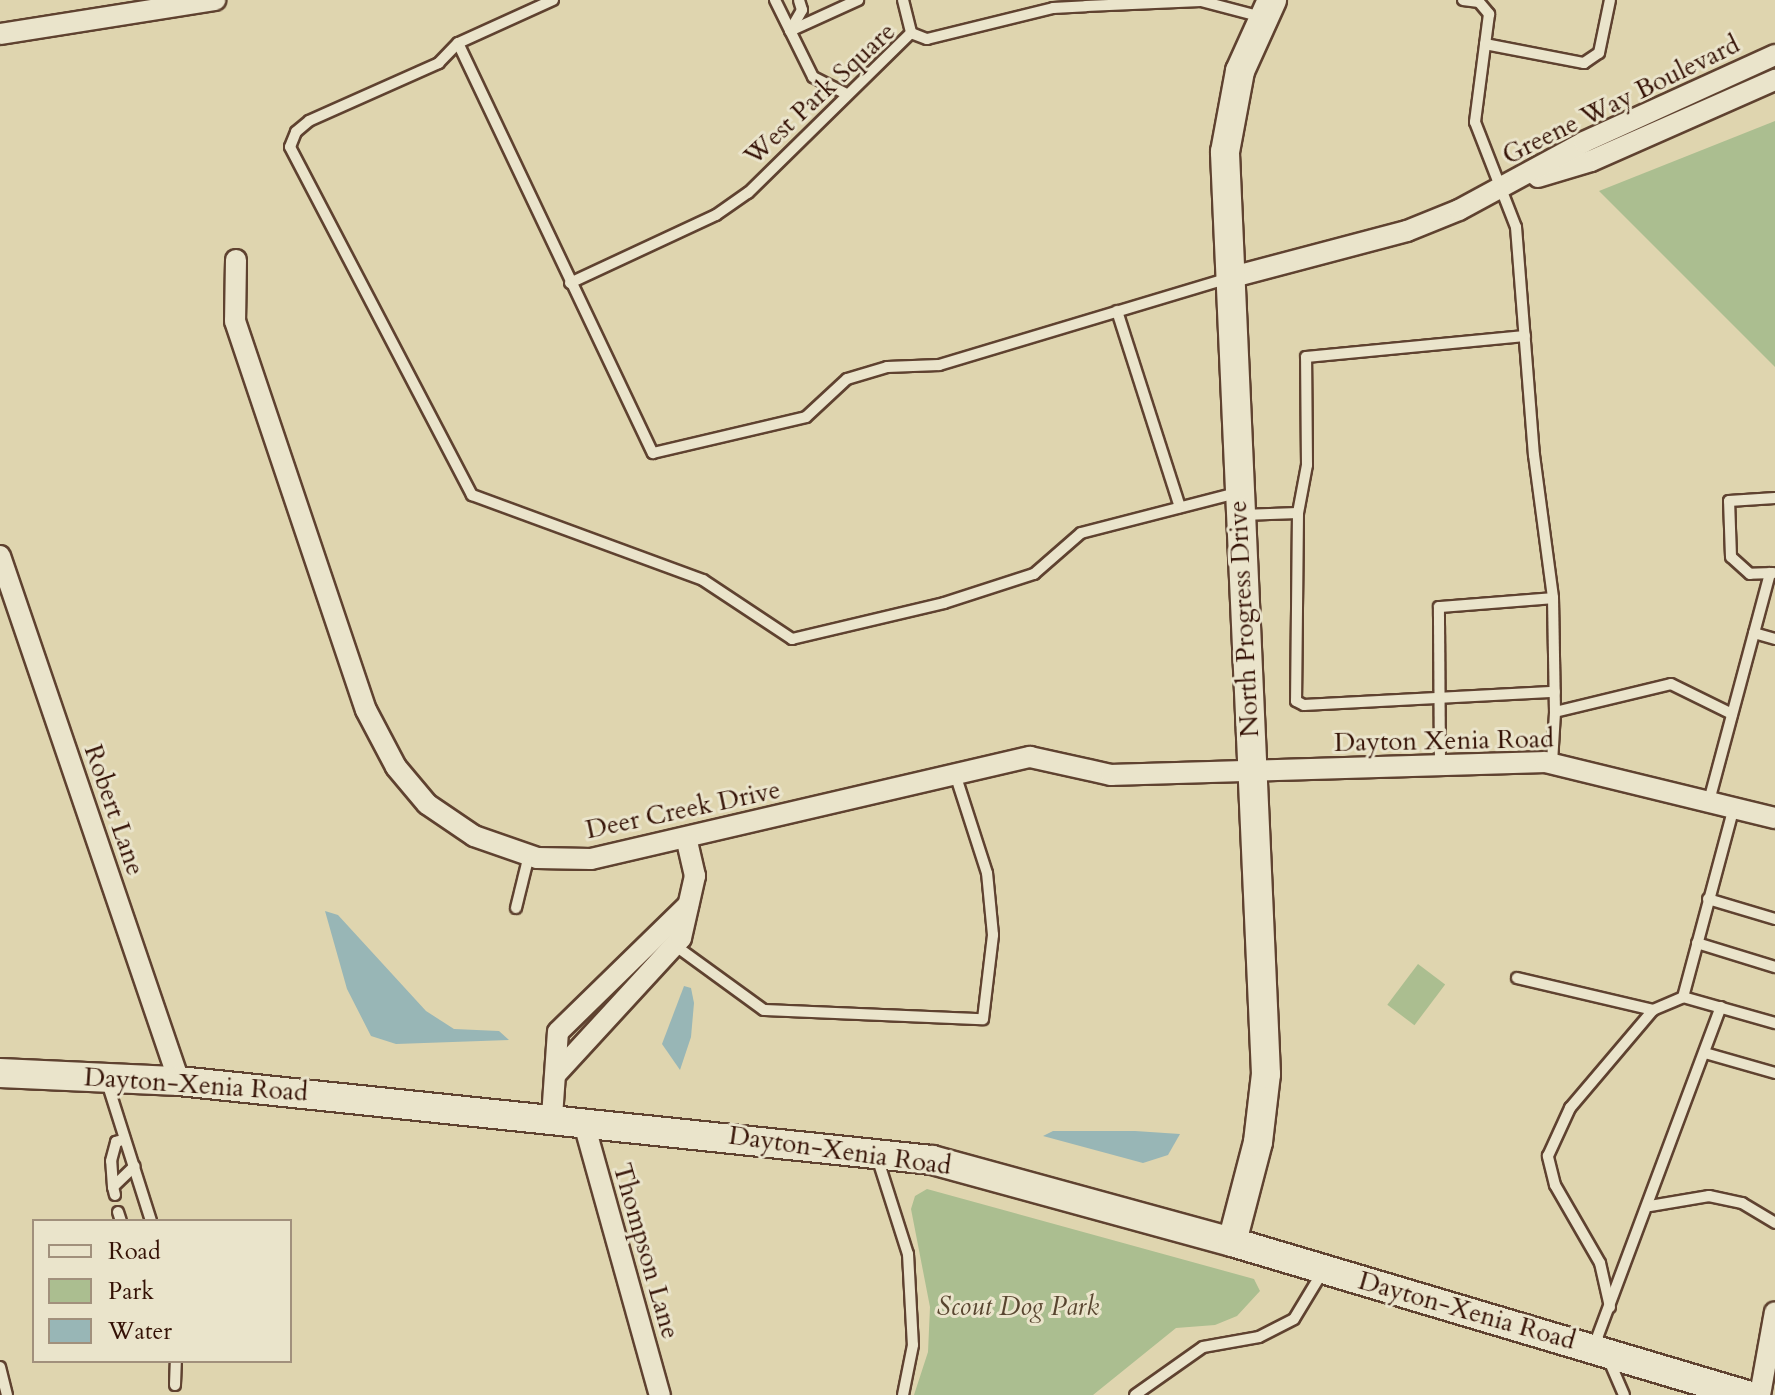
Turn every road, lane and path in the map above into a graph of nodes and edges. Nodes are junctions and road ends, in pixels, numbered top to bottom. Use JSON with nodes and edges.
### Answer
{"nodes":[{"id":1,"x":215,"y":0,"type":"edge"},
{"id":2,"x":553,"y":0,"type":"edge"},
{"id":3,"x":775,"y":0,"type":"edge"},
{"id":4,"x":799,"y":0,"type":"edge"},
{"id":5,"x":858,"y":0,"type":"edge"},
{"id":6,"x":903,"y":0,"type":"edge"},
{"id":7,"x":1463,"y":0,"type":"edge"},
{"id":8,"x":1610,"y":0,"type":"edge"},
{"id":9,"x":1059,"y":4,"type":"edge"},
{"id":10,"x":1268,"y":9,"type":"edge"},
{"id":11,"x":790,"y":31,"type":"junction"},
{"id":12,"x":911,"y":33,"type":"junction"},
{"id":13,"x":0,"y":34,"type":"edge"},
{"id":14,"x":458,"y":43,"type":"junction"},
{"id":15,"x":1485,"y":44,"type":"junction"},
{"id":16,"x":1775,"y":55,"type":"edge"},
{"id":17,"x":1775,"y":80,"type":"edge"},
{"id":18,"x":846,"y":94,"type":"junction"},
{"id":19,"x":1499,"y":189,"type":"junction"},
{"id":20,"x":236,"y":260,"type":"dead end"},
{"id":21,"x":1229,"y":278,"type":"junction"},
{"id":22,"x":570,"y":283,"type":"junction"},
{"id":23,"x":1117,"y":311,"type":"junction"},
{"id":24,"x":1525,"y":336,"type":"junction"},
{"id":25,"x":1775,"y":498,"type":"edge"},
{"id":26,"x":1239,"y":504,"type":"junction"},
{"id":27,"x":1180,"y":507,"type":"junction"},
{"id":28,"x":1298,"y":513,"type":"junction"},
{"id":29,"x":0,"y":556,"type":"edge"},
{"id":30,"x":1772,"y":573,"type":"edge"},
{"id":31,"x":1553,"y":598,"type":"junction"},
{"id":32,"x":1754,"y":633,"type":"junction"},
{"id":33,"x":1775,"y":639,"type":"edge"},
{"id":34,"x":1555,"y":692,"type":"junction"},
{"id":35,"x":1439,"y":700,"type":"junction"},
{"id":36,"x":1555,"y":712,"type":"junction"},
{"id":37,"x":1732,"y":714,"type":"junction"},
{"id":38,"x":1552,"y":763,"type":"junction"},
{"id":39,"x":1440,"y":764,"type":"junction"},
{"id":40,"x":1251,"y":769,"type":"junction"},
{"id":41,"x":955,"y":774,"type":"junction"},
{"id":42,"x":1709,"y":801,"type":"junction"},
{"id":43,"x":1734,"y":807,"type":"junction"},
{"id":44,"x":1775,"y":818,"type":"edge"},
{"id":45,"x":687,"y":841,"type":"junction"},
{"id":46,"x":529,"y":855,"type":"junction"},
{"id":47,"x":1708,"y":899,"type":"junction"},
{"id":48,"x":516,"y":908,"type":"dead end"},
{"id":49,"x":1775,"y":919,"type":"edge"},
{"id":50,"x":668,"y":940,"type":"junction"},
{"id":51,"x":1697,"y":943,"type":"junction"},
{"id":52,"x":1775,"y":967,"type":"edge"},
{"id":53,"x":1517,"y":978,"type":"dead end"},
{"id":54,"x":1683,"y":997,"type":"junction"},
{"id":55,"x":1721,"y":1007,"type":"junction"},
{"id":56,"x":1653,"y":1010,"type":"junction"},
{"id":57,"x":1775,"y":1023,"type":"edge"},
{"id":58,"x":1705,"y":1053,"type":"junction"},
{"id":59,"x":0,"y":1073,"type":"edge"},
{"id":60,"x":1775,"y":1073,"type":"edge"},
{"id":61,"x":105,"y":1077,"type":"junction"},
{"id":62,"x":179,"y":1081,"type":"junction"},
{"id":63,"x":552,"y":1117,"type":"junction"},
{"id":64,"x":583,"y":1120,"type":"junction"},
{"id":65,"x":125,"y":1139,"type":"junction"},
{"id":66,"x":875,"y":1152,"type":"junction"},
{"id":67,"x":135,"y":1166,"type":"junction"},
{"id":68,"x":1650,"y":1206,"type":"junction"},
{"id":69,"x":150,"y":1219,"type":"edge"},
{"id":70,"x":1775,"y":1223,"type":"edge"},
{"id":71,"x":1232,"y":1242,"type":"junction"},
{"id":72,"x":1324,"y":1269,"type":"junction"},
{"id":73,"x":1610,"y":1307,"type":"junction"},
{"id":74,"x":1775,"y":1312,"type":"edge"},
{"id":75,"x":1599,"y":1350,"type":"junction"},
{"id":76,"x":176,"y":1363,"type":"edge"},
{"id":77,"x":0,"y":1367,"type":"edge"},
{"id":78,"x":175,"y":1385,"type":"dead end"},
{"id":79,"x":7,"y":1395,"type":"edge"},
{"id":80,"x":660,"y":1395,"type":"edge"},
{"id":81,"x":903,"y":1395,"type":"edge"},
{"id":82,"x":1135,"y":1395,"type":"edge"},
{"id":83,"x":1624,"y":1395,"type":"edge"},
{"id":84,"x":1747,"y":1395,"type":"edge"},
{"id":85,"x":1760,"y":1395,"type":"edge"}],
"edges":[{"from":1,"to":13,"type":"street"},
{"from":2,"to":14,"type":"lane"},
{"from":3,"to":11,"type":"lane"},
{"from":4,"to":11,"type":"lane"},
{"from":5,"to":11,"type":"lane"},
{"from":6,"to":12,"type":"lane"},
{"from":7,"to":15,"type":"lane"},
{"from":8,"to":15,"type":"lane"},
{"from":9,"to":10,"type":"lane","name":"West Park Square"},
{"from":9,"to":12,"type":"lane","name":"West Park Square"},
{"from":10,"to":21,"type":"main road","name":"North Progress Drive"},
{"from":11,"to":18,"type":"lane"},
{"from":12,"to":18,"type":"lane","name":"West Park Square"},
{"from":14,"to":22,"type":"lane"},
{"from":14,"to":27,"type":"lane"},
{"from":15,"to":19,"type":"lane"},
{"from":16,"to":19,"type":"street","name":"Greene Way Boulevard"},
{"from":17,"to":19,"type":"street","name":"Greene Way Boulevard"},
{"from":18,"to":22,"type":"lane","name":"West Park Square"},
{"from":19,"to":21,"type":"street"},
{"from":19,"to":24,"type":"lane"},
{"from":20,"to":46,"type":"street","name":"Deer Creek Drive"},
{"from":21,"to":23,"type":"lane"},
{"from":21,"to":26,"type":"main road","name":"North Progress Drive"},
{"from":22,"to":23,"type":"lane"},
{"from":23,"to":27,"type":"lane"},
{"from":24,"to":28,"type":"lane"},
{"from":24,"to":31,"type":"lane"},
{"from":25,"to":30,"type":"lane"},
{"from":26,"to":27,"type":"lane"},
{"from":26,"to":28,"type":"lane"},
{"from":26,"to":40,"type":"main road","name":"North Progress Drive"},
{"from":28,"to":35,"type":"lane"},
{"from":29,"to":62,"type":"street","name":"Robert Lane"},
{"from":30,"to":32,"type":"lane"},
{"from":31,"to":34,"type":"lane"},
{"from":31,"to":35,"type":"lane"},
{"from":32,"to":33,"type":"lane"},
{"from":32,"to":37,"type":"lane"},
{"from":34,"to":35,"type":"lane"},
{"from":34,"to":36,"type":"lane"},
{"from":35,"to":39,"type":"lane"},
{"from":36,"to":37,"type":"lane"},
{"from":36,"to":38,"type":"lane"},
{"from":37,"to":42,"type":"lane"},
{"from":38,"to":39,"type":"street","name":"Dayton Xenia Road"},
{"from":38,"to":42,"type":"street","name":"Dayton Xenia Road"},
{"from":39,"to":40,"type":"street","name":"Dayton Xenia Road"},
{"from":40,"to":41,"type":"street","name":"Deer Creek Drive"},
{"from":40,"to":71,"type":"main road","name":"North Progress Drive"},
{"from":41,"to":45,"type":"street","name":"Deer Creek Drive"},
{"from":41,"to":50,"type":"lane"},
{"from":42,"to":43,"type":"street","name":"Dayton Xenia Road"},
{"from":43,"to":44,"type":"street","name":"Dayton Xenia Road"},
{"from":43,"to":47,"type":"lane"},
{"from":45,"to":46,"type":"street","name":"Deer Creek Drive"},
{"from":45,"to":50,"type":"street"},
{"from":46,"to":48,"type":"lane"},
{"from":47,"to":49,"type":"lane"},
{"from":47,"to":51,"type":"lane"},
{"from":50,"to":63,"type":"street"},
{"from":51,"to":52,"type":"lane"},
{"from":51,"to":54,"type":"lane"},
{"from":53,"to":56,"type":"lane"},
{"from":54,"to":55,"type":"lane"},
{"from":54,"to":56,"type":"lane"},
{"from":55,"to":57,"type":"lane"},
{"from":55,"to":58,"type":"lane"},
{"from":56,"to":73,"type":"lane"},
{"from":58,"to":60,"type":"lane"},
{"from":58,"to":68,"type":"lane"},
{"from":59,"to":61,"type":"main road","name":"Dayton-Xenia Road"},
{"from":61,"to":62,"type":"main road","name":"Dayton-Xenia Road"},
{"from":61,"to":65,"type":"lane"},
{"from":62,"to":63,"type":"main road","name":"Dayton-Xenia Road"},
{"from":63,"to":64,"type":"main road","name":"Dayton-Xenia Road"},
{"from":64,"to":66,"type":"main road","name":"Dayton-Xenia Road"},
{"from":64,"to":80,"type":"street","name":"Thompson Lane"},
{"from":65,"to":67,"type":"lane"},
{"from":65,"to":67,"type":"lane"},
{"from":66,"to":71,"type":"main road","name":"Dayton-Xenia Road"},
{"from":66,"to":81,"type":"lane"},
{"from":67,"to":69,"type":"lane"},
{"from":68,"to":70,"type":"lane"},
{"from":68,"to":73,"type":"lane"},
{"from":71,"to":72,"type":"main road","name":"Dayton-Xenia Road"},
{"from":72,"to":75,"type":"main road","name":"Dayton-Xenia Road"},
{"from":72,"to":82,"type":"lane"},
{"from":73,"to":75,"type":"lane"},
{"from":74,"to":85,"type":"street"},
{"from":75,"to":83,"type":"lane"},
{"from":75,"to":84,"type":"main road","name":"Dayton-Xenia Road"},
{"from":76,"to":78,"type":"lane"},
{"from":77,"to":79,"type":"lane"}]}
